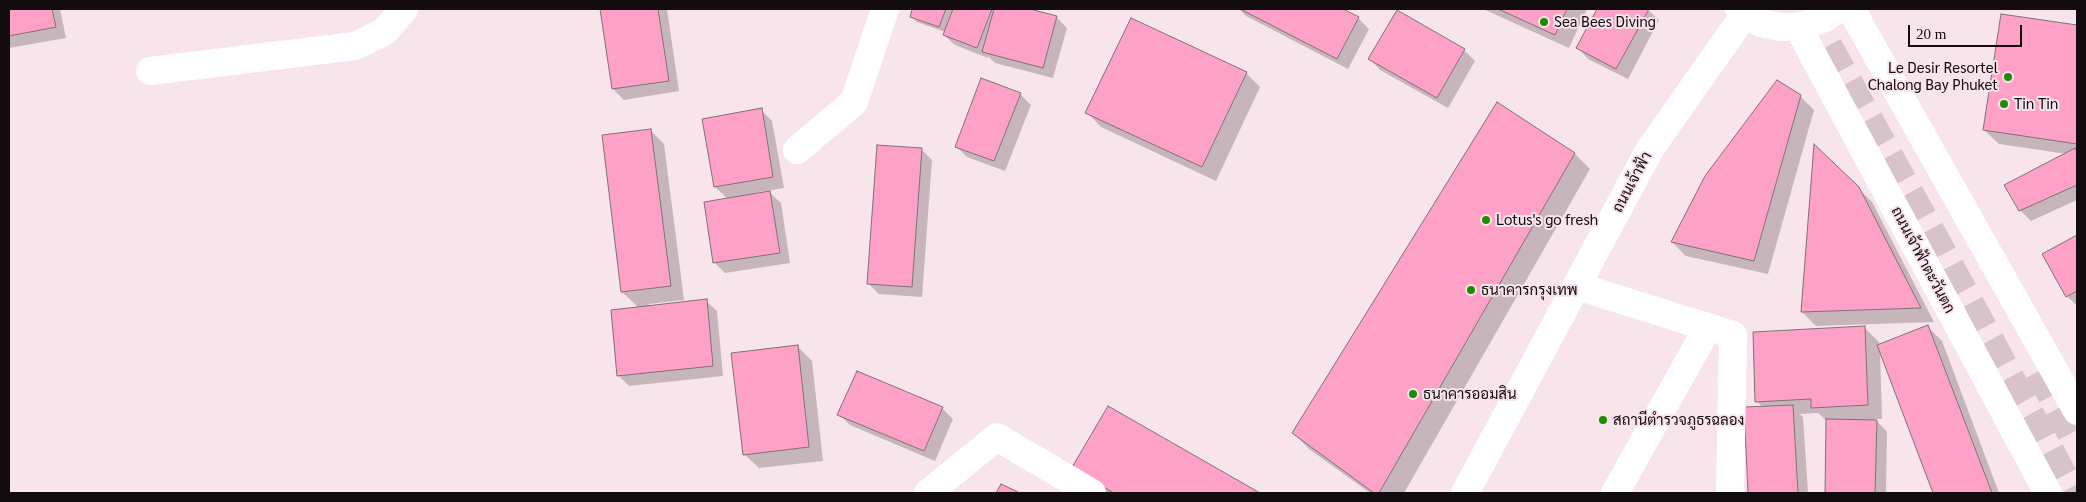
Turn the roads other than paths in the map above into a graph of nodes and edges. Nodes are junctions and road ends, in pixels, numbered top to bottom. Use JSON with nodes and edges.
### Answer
{"nodes":[{"id":1,"x":404,"y":9,"type":"edge"},
{"id":2,"x":885,"y":9,"type":"edge"},
{"id":3,"x":1838,"y":9,"type":"edge"},
{"id":4,"x":1851,"y":9,"type":"edge"},
{"id":5,"x":1742,"y":11,"type":"edge"},
{"id":6,"x":1798,"y":27,"type":"junction"},
{"id":7,"x":150,"y":71,"type":"dead end"},
{"id":8,"x":797,"y":150,"type":"dead end"},
{"id":9,"x":1577,"y":286,"type":"junction"},
{"id":10,"x":1708,"y":327,"type":"junction"},
{"id":11,"x":2077,"y":411,"type":"edge"},
{"id":12,"x":928,"y":493,"type":"edge"},
{"id":13,"x":1092,"y":493,"type":"edge"},
{"id":14,"x":1465,"y":493,"type":"edge"},
{"id":15,"x":1615,"y":493,"type":"edge"},
{"id":16,"x":1730,"y":493,"type":"edge"},
{"id":17,"x":2048,"y":493,"type":"edge"}],
"edges":[{"from":1,"to":7,"type":"main road"},
{"from":2,"to":8,"type":"main road"},
{"from":3,"to":6,"type":"main road"},
{"from":4,"to":11,"type":"main road"},
{"from":5,"to":6,"type":"main road"},
{"from":5,"to":9,"type":"main road","name":"ถนนเจ้าฟ้า"},
{"from":6,"to":17,"type":"main road","name":"ถนนเจ้าฟ้าตะวันตก"},
{"from":9,"to":10,"type":"main road"},
{"from":9,"to":14,"type":"main road","name":"ถนนเจ้าฟ้า"},
{"from":10,"to":15,"type":"main road"},
{"from":10,"to":16,"type":"main road"},
{"from":12,"to":13,"type":"main road"}]}
